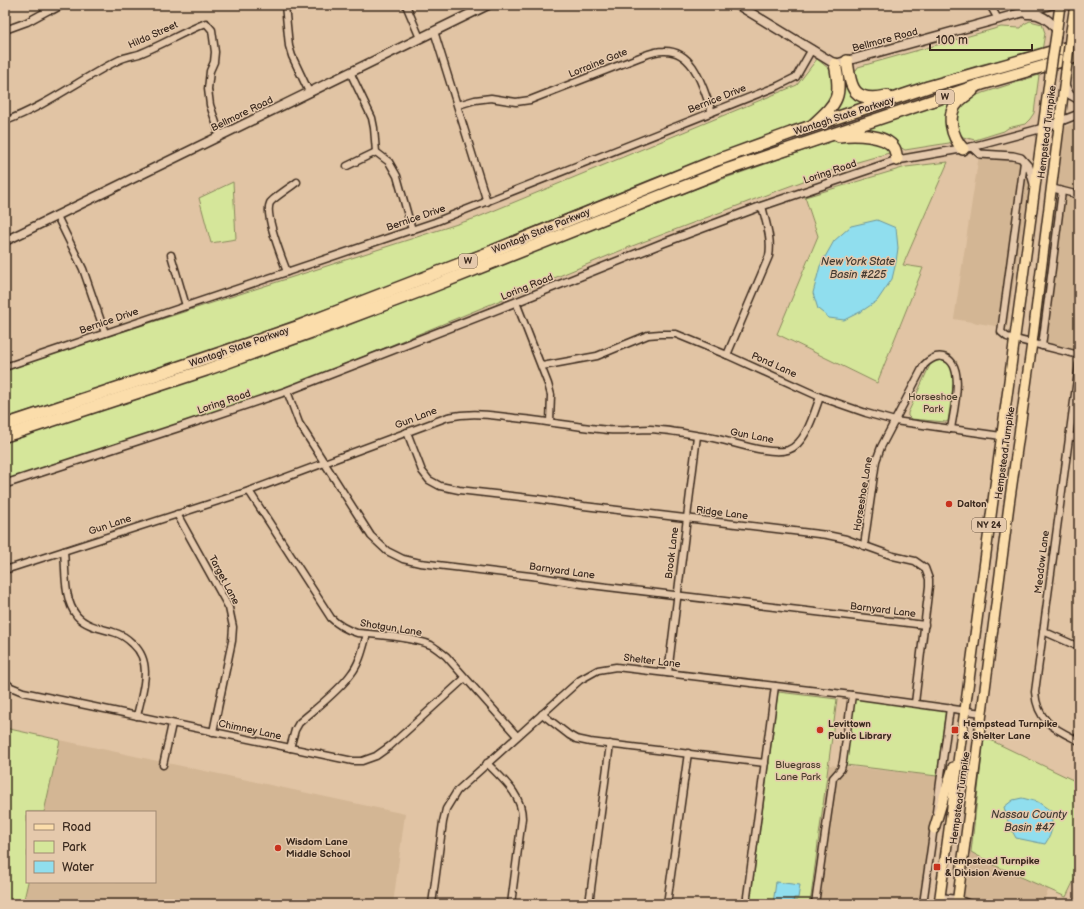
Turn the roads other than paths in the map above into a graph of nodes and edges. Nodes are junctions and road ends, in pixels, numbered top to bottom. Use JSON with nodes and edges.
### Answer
{"nodes":[{"id":1,"x":44,"y":5,"type":"edge"},
{"id":2,"x":62,"y":5,"type":"edge"},
{"id":3,"x":285,"y":5,"type":"edge"},
{"id":4,"x":406,"y":5,"type":"edge"},
{"id":5,"x":488,"y":5,"type":"edge"},
{"id":6,"x":738,"y":5,"type":"edge"},
{"id":7,"x":990,"y":5,"type":"edge"},
{"id":8,"x":1050,"y":5,"type":"edge"},
{"id":9,"x":1060,"y":5,"type":"edge"},
{"id":10,"x":1075,"y":5,"type":"edge"},
{"id":11,"x":44,"y":14,"type":"junction"},
{"id":12,"x":1015,"y":14,"type":"junction"},
{"id":13,"x":998,"y":19,"type":"junction"},
{"id":14,"x":5,"y":30,"type":"edge"},
{"id":15,"x":434,"y":31,"type":"junction"},
{"id":16,"x":1056,"y":32,"type":"junction"},
{"id":17,"x":420,"y":38,"type":"junction"},
{"id":18,"x":1079,"y":44,"type":"edge"},
{"id":19,"x":812,"y":50,"type":"junction"},
{"id":20,"x":1079,"y":56,"type":"edge"},
{"id":21,"x":847,"y":61,"type":"junction"},
{"id":22,"x":835,"y":64,"type":"junction"},
{"id":23,"x":350,"y":72,"type":"junction"},
{"id":24,"x":982,"y":84,"type":"junction"},
{"id":25,"x":1064,"y":84,"type":"junction"},
{"id":26,"x":928,"y":87,"type":"junction"},
{"id":27,"x":309,"y":92,"type":"junction"},
{"id":28,"x":1079,"y":100,"type":"edge"},
{"id":29,"x":458,"y":105,"type":"junction"},
{"id":30,"x":712,"y":112,"type":"junction"},
{"id":31,"x":1079,"y":114,"type":"edge"},
{"id":32,"x":5,"y":121,"type":"edge"},
{"id":33,"x":1059,"y":122,"type":"junction"},
{"id":34,"x":810,"y":127,"type":"junction"},
{"id":35,"x":1043,"y":128,"type":"junction"},
{"id":36,"x":220,"y":135,"type":"junction"},
{"id":37,"x":811,"y":141,"type":"junction"},
{"id":38,"x":967,"y":148,"type":"junction"},
{"id":39,"x":376,"y":152,"type":"junction"},
{"id":40,"x":897,"y":160,"type":"junction"},
{"id":41,"x":1024,"y":162,"type":"junction"},
{"id":42,"x":347,"y":166,"type":"dead end"},
{"id":43,"x":296,"y":182,"type":"dead end"},
{"id":44,"x":1051,"y":188,"type":"junction"},
{"id":45,"x":1062,"y":191,"type":"junction"},
{"id":46,"x":1035,"y":192,"type":"junction"},
{"id":47,"x":1079,"y":195,"type":"edge"},
{"id":48,"x":487,"y":202,"type":"junction"},
{"id":49,"x":762,"y":206,"type":"junction"},
{"id":50,"x":57,"y":216,"type":"junction"},
{"id":51,"x":412,"y":230,"type":"junction"},
{"id":52,"x":5,"y":241,"type":"edge"},
{"id":53,"x":171,"y":255,"type":"dead end"},
{"id":54,"x":287,"y":272,"type":"junction"},
{"id":55,"x":516,"y":302,"type":"junction"},
{"id":56,"x":186,"y":306,"type":"junction"},
{"id":57,"x":105,"y":333,"type":"junction"},
{"id":58,"x":1015,"y":339,"type":"junction"},
{"id":59,"x":1037,"y":345,"type":"junction"},
{"id":60,"x":727,"y":355,"type":"junction"},
{"id":61,"x":1079,"y":355,"type":"edge"},
{"id":62,"x":1079,"y":364,"type":"edge"},
{"id":63,"x":542,"y":366,"type":"junction"},
{"id":64,"x":5,"y":367,"type":"edge"},
{"id":65,"x":287,"y":391,"type":"junction"},
{"id":66,"x":820,"y":397,"type":"junction"},
{"id":67,"x":895,"y":421,"type":"junction"},
{"id":68,"x":550,"y":422,"type":"junction"},
{"id":69,"x":5,"y":425,"type":"edge"},
{"id":70,"x":951,"y":429,"type":"junction"},
{"id":71,"x":407,"y":432,"type":"junction"},
{"id":72,"x":5,"y":436,"type":"edge"},
{"id":73,"x":697,"y":436,"type":"junction"},
{"id":74,"x":1001,"y":436,"type":"junction"},
{"id":75,"x":1069,"y":436,"type":"junction"},
{"id":76,"x":1079,"y":438,"type":"edge"},
{"id":77,"x":324,"y":464,"type":"junction"},
{"id":78,"x":5,"y":484,"type":"edge"},
{"id":79,"x":249,"y":491,"type":"junction"},
{"id":80,"x":177,"y":514,"type":"junction"},
{"id":81,"x":686,"y":518,"type":"junction"},
{"id":82,"x":864,"y":546,"type":"junction"},
{"id":83,"x":64,"y":550,"type":"junction"},
{"id":84,"x":5,"y":570,"type":"edge"},
{"id":85,"x":677,"y":596,"type":"junction"},
{"id":86,"x":924,"y":625,"type":"junction"},
{"id":87,"x":1043,"y":631,"type":"junction"},
{"id":88,"x":367,"y":634,"type":"junction"},
{"id":89,"x":1079,"y":647,"type":"edge"},
{"id":90,"x":668,"y":673,"type":"junction"},
{"id":91,"x":465,"y":678,"type":"junction"},
{"id":92,"x":5,"y":682,"type":"edge"},
{"id":93,"x":775,"y":686,"type":"junction"},
{"id":94,"x":852,"y":695,"type":"junction"},
{"id":95,"x":915,"y":703,"type":"junction"},
{"id":96,"x":950,"y":708,"type":"junction"},
{"id":97,"x":965,"y":710,"type":"junction"},
{"id":98,"x":982,"y":713,"type":"junction"},
{"id":99,"x":542,"y":714,"type":"junction"},
{"id":100,"x":137,"y":716,"type":"junction"},
{"id":101,"x":172,"y":724,"type":"junction"},
{"id":102,"x":213,"y":732,"type":"junction"},
{"id":103,"x":517,"y":736,"type":"junction"},
{"id":104,"x":1079,"y":740,"type":"edge"},
{"id":105,"x":961,"y":741,"type":"junction"},
{"id":106,"x":610,"y":744,"type":"junction"},
{"id":107,"x":290,"y":748,"type":"junction"},
{"id":108,"x":688,"y":754,"type":"junction"},
{"id":109,"x":488,"y":763,"type":"junction"},
{"id":110,"x":765,"y":763,"type":"junction"},
{"id":111,"x":164,"y":765,"type":"dead end"},
{"id":112,"x":934,"y":829,"type":"junction"},
{"id":113,"x":939,"y":902,"type":"edge"},
{"id":114,"x":957,"y":902,"type":"edge"},
{"id":115,"x":432,"y":904,"type":"edge"},
{"id":116,"x":511,"y":904,"type":"edge"},
{"id":117,"x":589,"y":904,"type":"edge"},
{"id":118,"x":667,"y":904,"type":"edge"},
{"id":119,"x":746,"y":904,"type":"edge"},
{"id":120,"x":815,"y":904,"type":"edge"},
{"id":121,"x":923,"y":904,"type":"edge"},
{"id":122,"x":970,"y":904,"type":"edge"}],
"edges":[{"from":1,"to":11,"type":"street"},
{"from":2,"to":11,"type":"street"},
{"from":3,"to":27,"type":"street"},
{"from":4,"to":17,"type":"street"},
{"from":5,"to":15,"type":"main road","name":"Bellmore Road"},
{"from":6,"to":19,"type":"main road"},
{"from":7,"to":13,"type":"street"},
{"from":8,"to":12,"type":"main road","name":"Bellmore Road"},
{"from":9,"to":16,"type":"main road","name":"Hempstead Turnpike","number":"NY 24"},
{"from":10,"to":25,"type":"main road","name":"Hempstead Turnpike","number":"NY 24","bridge":true},
{"from":11,"to":14,"type":"street"},
{"from":12,"to":13,"type":"main road","name":"Bellmore Road"},
{"from":12,"to":16,"type":"main road"},
{"from":13,"to":21,"type":"main road","name":"Bellmore Road"},
{"from":15,"to":17,"type":"main road","name":"Bellmore Road"},
{"from":15,"to":29,"type":"street"},
{"from":16,"to":35,"type":"main road","name":"Hempstead Turnpike","number":"NY 24","bridge":true},
{"from":17,"to":23,"type":"main road","name":"Bellmore Road"},
{"from":18,"to":26,"type":"highway","name":"Wantagh State Parkway","number":"W"},
{"from":19,"to":22,"type":"main road"},
{"from":19,"to":30,"type":"street","name":"Bernice Drive"},
{"from":20,"to":24,"type":"highway","name":"Wantagh State Parkway","number":"W"},
{"from":21,"to":22,"type":"main road","name":"Bellmore Road"},
{"from":21,"to":26,"type":"highway"},
{"from":22,"to":34,"type":"highway"},
{"from":23,"to":27,"type":"main road","name":"Bellmore Road"},
{"from":23,"to":39,"type":"street"},
{"from":24,"to":37,"type":"highway","name":"Wantagh State Parkway","number":"W"},
{"from":24,"to":38,"type":"highway"},
{"from":25,"to":28,"type":"street"},
{"from":25,"to":33,"type":"main road","name":"Hempstead Turnpike","number":"NY 24"},
{"from":26,"to":34,"type":"highway","name":"Wantagh State Parkway","number":"W"},
{"from":27,"to":36,"type":"main road","name":"Bellmore Road"},
{"from":29,"to":30,"type":"street","name":"Lorraine Gate"},
{"from":29,"to":48,"type":"street"},
{"from":30,"to":48,"type":"street","name":"Bernice Drive"},
{"from":31,"to":33,"type":"street","name":"Loring Road"},
{"from":32,"to":36,"type":"street","name":"Hilda Street"},
{"from":33,"to":35,"type":"street","name":"Loring Road"},
{"from":33,"to":44,"type":"main road","name":"Hempstead Turnpike","number":"NY 24"},
{"from":34,"to":69,"type":"highway","name":"Wantagh State Parkway","number":"W"},
{"from":35,"to":38,"type":"street","name":"Loring Road"},
{"from":35,"to":46,"type":"main road","name":"Hempstead Turnpike","number":"NY 24"},
{"from":36,"to":50,"type":"main road","name":"Bellmore Road"},
{"from":37,"to":40,"type":"highway"},
{"from":37,"to":72,"type":"highway","name":"Wantagh State Parkway","number":"W"},
{"from":38,"to":40,"type":"street","name":"Loring Road"},
{"from":38,"to":41,"type":"street"},
{"from":39,"to":42,"type":"street"},
{"from":39,"to":51,"type":"street"},
{"from":40,"to":49,"type":"street","name":"Loring Road"},
{"from":41,"to":46,"type":"street"},
{"from":41,"to":58,"type":"street","name":"Hempstead Turnpike"},
{"from":43,"to":54,"type":"street"},
{"from":44,"to":45,"type":"street"},
{"from":44,"to":59,"type":"main road","name":"Hempstead Turnpike","number":"NY 24"},
{"from":45,"to":47,"type":"street"},
{"from":45,"to":59,"type":"street","name":"Hempstead Turnpike"},
{"from":46,"to":58,"type":"main road","name":"Hempstead Turnpike","number":"NY 24"},
{"from":48,"to":51,"type":"street","name":"Bernice Drive"},
{"from":49,"to":55,"type":"street","name":"Loring Road"},
{"from":49,"to":60,"type":"street"},
{"from":50,"to":52,"type":"main road","name":"Bellmore Road"},
{"from":50,"to":57,"type":"street"},
{"from":51,"to":54,"type":"street","name":"Bernice Drive"},
{"from":53,"to":56,"type":"street"},
{"from":54,"to":56,"type":"street","name":"Bernice Drive"},
{"from":55,"to":63,"type":"street"},
{"from":55,"to":65,"type":"street","name":"Loring Road"},
{"from":56,"to":57,"type":"street","name":"Bernice Drive"},
{"from":57,"to":64,"type":"street","name":"Bernice Drive"},
{"from":58,"to":59,"type":"street"},
{"from":58,"to":74,"type":"main road","name":"Hempstead Turnpike","number":"NY 24"},
{"from":59,"to":61,"type":"street"},
{"from":59,"to":98,"type":"main road","name":"Hempstead Turnpike","number":"NY 24"},
{"from":60,"to":63,"type":"street","name":"Pond Lane"},
{"from":60,"to":66,"type":"street","name":"Pond Lane"},
{"from":62,"to":75,"type":"street","name":"Meadow Lane"},
{"from":63,"to":68,"type":"street"},
{"from":65,"to":77,"type":"street","name":"Barnyard Lane"},
{"from":65,"to":78,"type":"street","name":"Loring Road"},
{"from":66,"to":67,"type":"street","name":"Pond Lane"},
{"from":66,"to":73,"type":"street","name":"Gun Lane"},
{"from":67,"to":70,"type":"street","name":"Pond Lane"},
{"from":67,"to":70,"type":"street","name":"Horseshoe Lane"},
{"from":67,"to":82,"type":"street","name":"Horseshoe Lane"},
{"from":68,"to":71,"type":"street","name":"Gun Lane"},
{"from":68,"to":73,"type":"street","name":"Gun Lane"},
{"from":70,"to":74,"type":"street","name":"Pond Lane"},
{"from":71,"to":77,"type":"street","name":"Gun Lane"},
{"from":71,"to":81,"type":"street","name":"Ridge Lane"},
{"from":73,"to":81,"type":"street","name":"Brook Lane"},
{"from":74,"to":97,"type":"main road","name":"Hempstead Turnpike","number":"NY 24"},
{"from":75,"to":76,"type":"street"},
{"from":75,"to":87,"type":"street","name":"Meadow Lane"},
{"from":77,"to":79,"type":"street","name":"Gun Lane"},
{"from":77,"to":85,"type":"street","name":"Barnyard Lane"},
{"from":79,"to":80,"type":"street","name":"Gun Lane"},
{"from":79,"to":88,"type":"street","name":"Shotgun Lane"},
{"from":80,"to":83,"type":"street","name":"Gun Lane"},
{"from":80,"to":102,"type":"street","name":"Target Lane"},
{"from":81,"to":82,"type":"street","name":"Ridge Lane"},
{"from":81,"to":85,"type":"street","name":"Brook Lane"},
{"from":82,"to":86,"type":"street","name":"Ridge Lane"},
{"from":83,"to":84,"type":"street","name":"Gun Lane"},
{"from":83,"to":100,"type":"street"},
{"from":85,"to":86,"type":"street","name":"Barnyard Lane"},
{"from":85,"to":90,"type":"street","name":"Brook Lane"},
{"from":86,"to":95,"type":"street","name":"Ridge Lane"},
{"from":87,"to":89,"type":"street"},
{"from":87,"to":104,"type":"street","name":"Meadow Lane"},
{"from":88,"to":91,"type":"street","name":"Shotgun Lane"},
{"from":88,"to":107,"type":"street"},
{"from":90,"to":93,"type":"street","name":"Shelter Lane"},
{"from":90,"to":99,"type":"street","name":"Shelter Lane"},
{"from":91,"to":103,"type":"street","name":"Shotgun Lane"},
{"from":91,"to":107,"type":"street","name":"Chimney Lane"},
{"from":92,"to":100,"type":"street","name":"Chimney Lane"},
{"from":93,"to":94,"type":"street","name":"Shelter Lane"},
{"from":93,"to":110,"type":"street"},
{"from":94,"to":95,"type":"street","name":"Shelter Lane"},
{"from":94,"to":120,"type":"street"},
{"from":95,"to":96,"type":"street","name":"Shelter Lane"},
{"from":96,"to":97,"type":"street","name":"Shelter Lane"},
{"from":96,"to":112,"type":"street"},
{"from":97,"to":98,"type":"street","name":"Shelter Lane"},
{"from":97,"to":105,"type":"main road","name":"Hempstead Turnpike","number":"NY 24"},
{"from":98,"to":114,"type":"main road","name":"Hempstead Turnpike","number":"NY 24"},
{"from":99,"to":103,"type":"street","name":"Shelter Lane"},
{"from":99,"to":106,"type":"street"},
{"from":100,"to":101,"type":"street","name":"Chimney Lane"},
{"from":101,"to":102,"type":"street","name":"Chimney Lane"},
{"from":101,"to":111,"type":"street"},
{"from":102,"to":107,"type":"street","name":"Chimney Lane"},
{"from":103,"to":109,"type":"street","name":"Shelter Lane"},
{"from":105,"to":112,"type":"main road"},
{"from":105,"to":113,"type":"main road","name":"Hempstead Turnpike","number":"NY 24"},
{"from":106,"to":108,"type":"street"},
{"from":106,"to":117,"type":"street"},
{"from":108,"to":110,"type":"street"},
{"from":108,"to":118,"type":"street"},
{"from":109,"to":115,"type":"street","name":"Shelter Lane"},
{"from":109,"to":116,"type":"street"},
{"from":110,"to":119,"type":"street"},
{"from":112,"to":121,"type":"street"},
{"from":113,"to":114,"type":"street"},
{"from":114,"to":122,"type":"street"}]}
